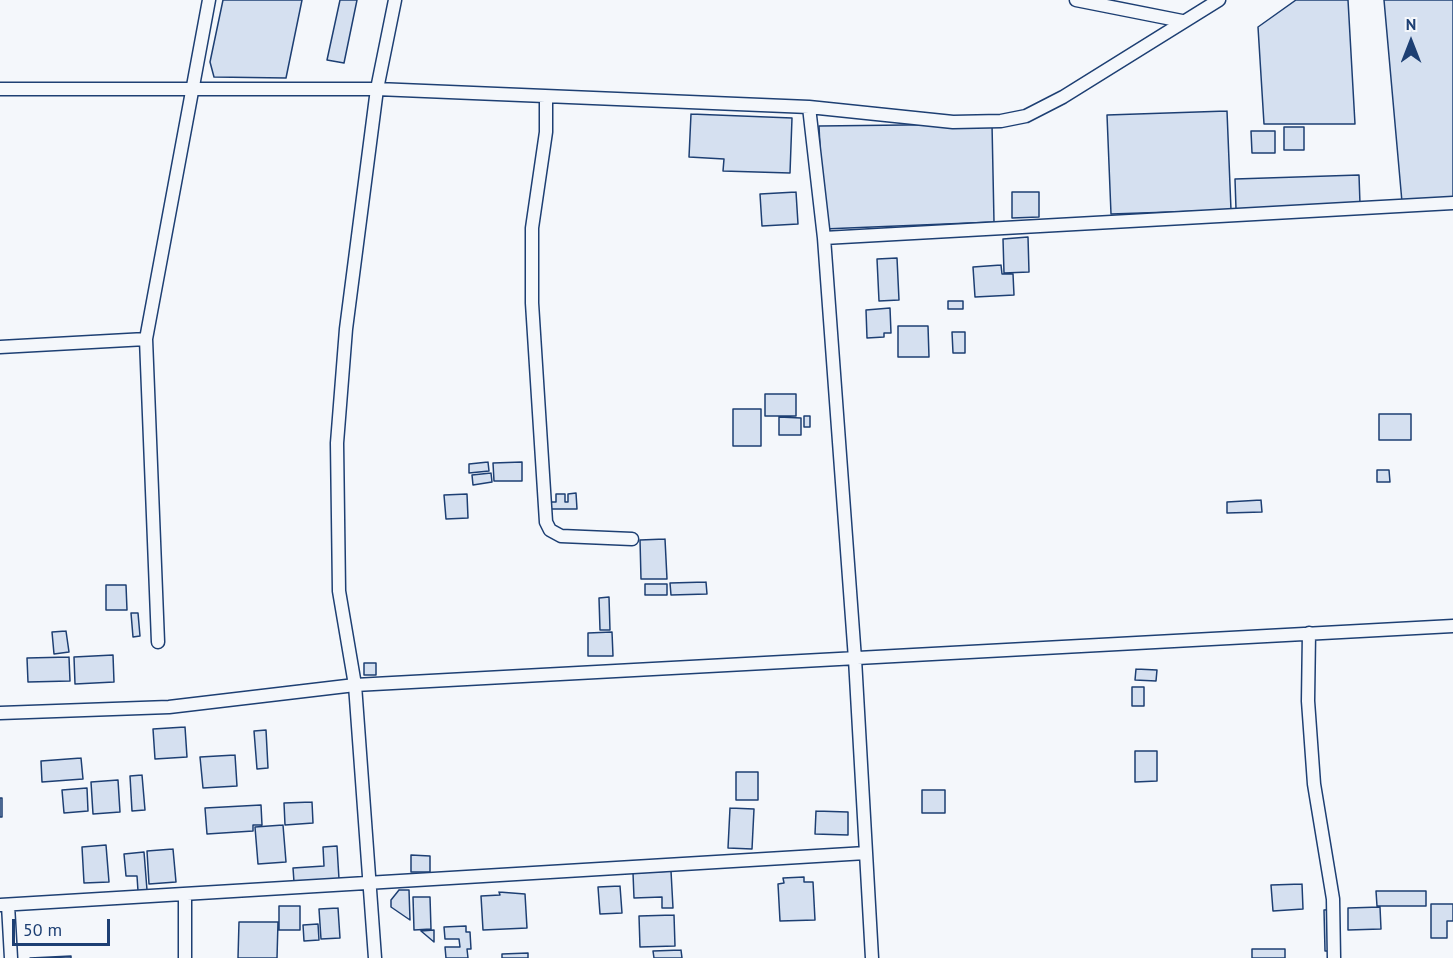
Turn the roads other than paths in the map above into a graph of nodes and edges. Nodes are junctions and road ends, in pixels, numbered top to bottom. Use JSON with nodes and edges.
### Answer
{"nodes":[{"id":1,"x":209,"y":0,"type":"edge"},
{"id":2,"x":395,"y":0,"type":"edge"},
{"id":3,"x":1076,"y":0,"type":"edge"},
{"id":4,"x":1220,"y":0,"type":"edge"},
{"id":5,"x":1182,"y":21,"type":"junction"},
{"id":6,"x":0,"y":89,"type":"edge"},
{"id":7,"x":190,"y":89,"type":"junction"},
{"id":8,"x":377,"y":89,"type":"junction"},
{"id":9,"x":546,"y":98,"type":"junction"},
{"id":10,"x":809,"y":107,"type":"junction"},
{"id":11,"x":1453,"y":203,"type":"edge"},
{"id":12,"x":824,"y":238,"type":"junction"},
{"id":13,"x":146,"y":339,"type":"junction"},
{"id":14,"x":0,"y":347,"type":"edge"},
{"id":15,"x":632,"y":539,"type":"dead end"},
{"id":16,"x":1453,"y":626,"type":"edge"},
{"id":17,"x":1309,"y":633,"type":"junction"},
{"id":18,"x":158,"y":642,"type":"dead end"},
{"id":19,"x":855,"y":659,"type":"junction"},
{"id":20,"x":355,"y":685,"type":"junction"},
{"id":21,"x":0,"y":713,"type":"edge"},
{"id":22,"x":866,"y":854,"type":"junction"},
{"id":23,"x":370,"y":885,"type":"junction"},
{"id":24,"x":185,"y":895,"type":"junction"},
{"id":25,"x":4,"y":905,"type":"edge"},
{"id":26,"x":11,"y":958,"type":"edge"},
{"id":27,"x":185,"y":958,"type":"edge"},
{"id":28,"x":375,"y":958,"type":"edge"},
{"id":29,"x":872,"y":958,"type":"edge"},
{"id":30,"x":1334,"y":958,"type":"edge"}],
"edges":[{"from":1,"to":7,"type":"street"},
{"from":2,"to":8,"type":"street"},
{"from":3,"to":5,"type":"street"},
{"from":4,"to":5,"type":"street"},
{"from":5,"to":10,"type":"street"},
{"from":6,"to":7,"type":"street"},
{"from":7,"to":8,"type":"street"},
{"from":7,"to":13,"type":"street"},
{"from":8,"to":9,"type":"street"},
{"from":8,"to":20,"type":"street"},
{"from":9,"to":10,"type":"street"},
{"from":9,"to":15,"type":"street"},
{"from":10,"to":12,"type":"street"},
{"from":11,"to":12,"type":"street"},
{"from":12,"to":19,"type":"street"},
{"from":13,"to":14,"type":"street"},
{"from":13,"to":18,"type":"street"},
{"from":16,"to":17,"type":"street"},
{"from":17,"to":19,"type":"street"},
{"from":17,"to":30,"type":"street"},
{"from":19,"to":20,"type":"street"},
{"from":19,"to":22,"type":"street"},
{"from":20,"to":21,"type":"street"},
{"from":20,"to":23,"type":"street"},
{"from":22,"to":23,"type":"street"},
{"from":22,"to":29,"type":"street"},
{"from":23,"to":24,"type":"street"},
{"from":23,"to":28,"type":"street"},
{"from":24,"to":25,"type":"street"},
{"from":24,"to":27,"type":"street"},
{"from":25,"to":26,"type":"street"}]}
